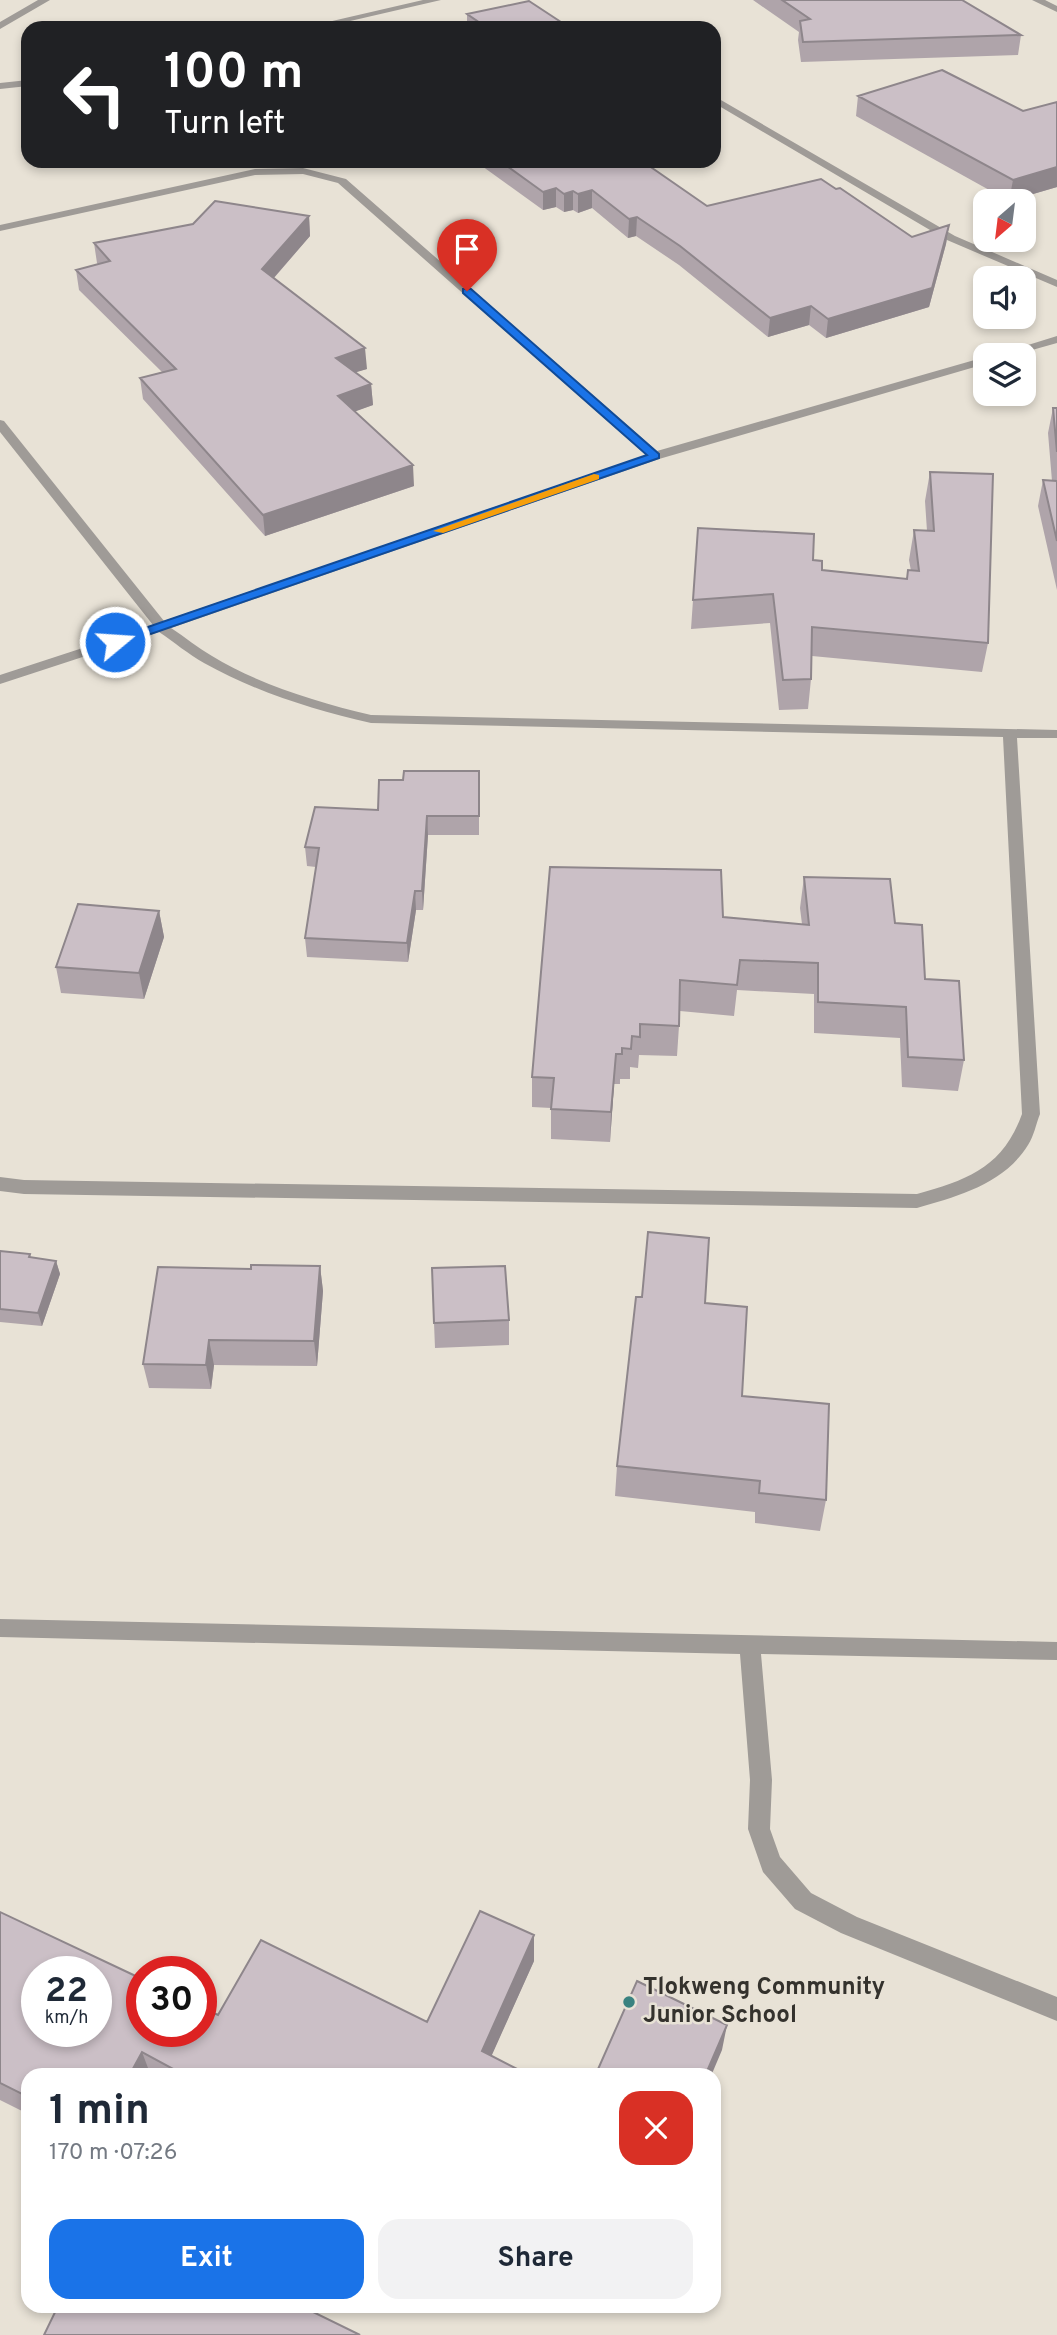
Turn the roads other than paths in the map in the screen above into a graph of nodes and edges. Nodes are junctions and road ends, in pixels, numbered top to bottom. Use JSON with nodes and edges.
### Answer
{"nodes":[{"id":1,"x":45,"y":0,"type":"edge"},
{"id":2,"x":436,"y":0,"type":"edge"},
{"id":3,"x":1037,"y":0,"type":"edge"},
{"id":4,"x":1057,"y":9,"type":"edge"},
{"id":5,"x":339,"y":21,"type":"edge"},
{"id":6,"x":0,"y":26,"type":"edge"},
{"id":7,"x":21,"y":84,"type":"edge"},
{"id":8,"x":0,"y":86,"type":"edge"},
{"id":9,"x":721,"y":103,"type":"edge"},
{"id":10,"x":0,"y":228,"type":"edge"},
{"id":11,"x":1057,"y":284,"type":"edge"},
{"id":12,"x":1057,"y":340,"type":"edge"},
{"id":13,"x":1036,"y":346,"type":"edge"},
{"id":14,"x":973,"y":363,"type":"edge"},
{"id":15,"x":0,"y":424,"type":"edge"},
{"id":16,"x":655,"y":456,"type":"junction"},
{"id":17,"x":161,"y":627,"type":"junction"},
{"id":18,"x":0,"y":680,"type":"edge"},
{"id":19,"x":1010,"y":733,"type":"junction"},
{"id":20,"x":1057,"y":734,"type":"edge"},
{"id":21,"x":0,"y":1184,"type":"edge"},
{"id":22,"x":0,"y":1628,"type":"edge"},
{"id":23,"x":750,"y":1645,"type":"junction"},
{"id":24,"x":1057,"y":1651,"type":"edge"},
{"id":25,"x":1057,"y":2009,"type":"edge"}],
"edges":[{"from":1,"to":6,"type":"street"},
{"from":2,"to":5,"type":"street"},
{"from":3,"to":4,"type":"street"},
{"from":7,"to":8,"type":"street"},
{"from":9,"to":11,"type":"street"},
{"from":10,"to":16,"type":"street"},
{"from":12,"to":13,"type":"street"},
{"from":14,"to":16,"type":"street"},
{"from":15,"to":17,"type":"street"},
{"from":16,"to":17,"type":"street"},
{"from":17,"to":18,"type":"street"},
{"from":17,"to":19,"type":"street"},
{"from":19,"to":20,"type":"street"},
{"from":19,"to":21,"type":"street"},
{"from":22,"to":23,"type":"street"},
{"from":23,"to":24,"type":"street"},
{"from":23,"to":25,"type":"street"}]}
